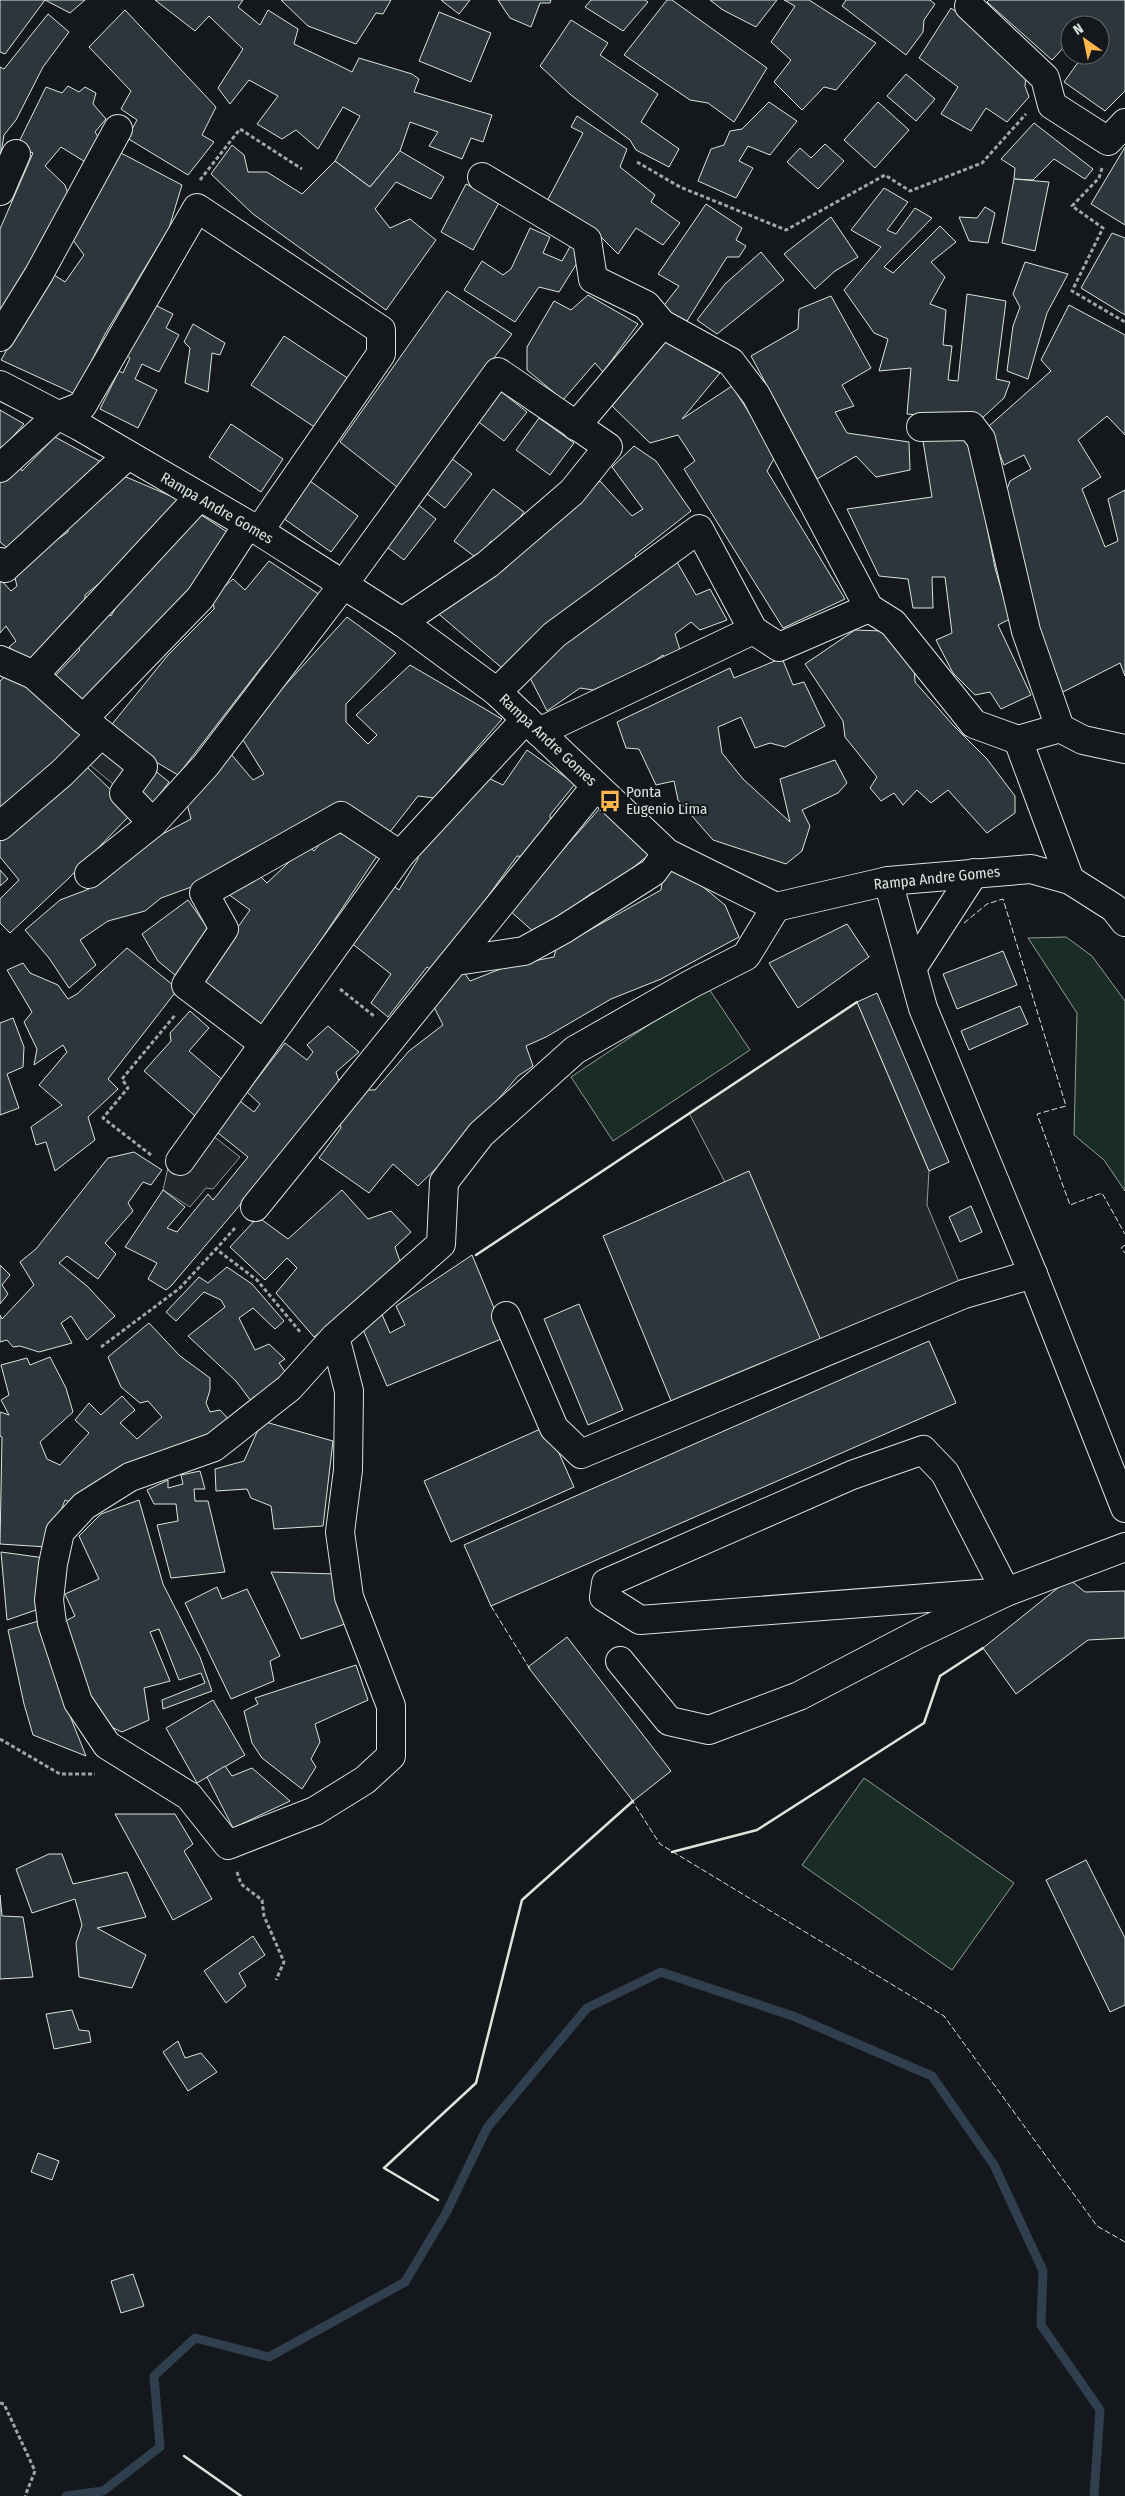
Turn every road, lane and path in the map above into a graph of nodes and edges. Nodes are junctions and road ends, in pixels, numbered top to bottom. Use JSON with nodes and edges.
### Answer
{"nodes":[{"id":1,"x":967,"y":2,"type":"edge"},
{"id":2,"x":1048,"y":89,"type":"junction"},
{"id":3,"x":118,"y":129,"type":"dead end"},
{"id":4,"x":1117,"y":132,"type":"edge"},
{"id":5,"x":16,"y":154,"type":"dead end"},
{"id":6,"x":637,"y":162,"type":"dead end"},
{"id":7,"x":302,"y":169,"type":"dead end"},
{"id":8,"x":482,"y":177,"type":"dead end"},
{"id":9,"x":0,"y":191,"type":"edge"},
{"id":10,"x":197,"y":208,"type":"junction"},
{"id":11,"x":1125,"y":322,"type":"edge"},
{"id":12,"x":662,"y":324,"type":"junction"},
{"id":13,"x":0,"y":337,"type":"edge"},
{"id":14,"x":0,"y":385,"type":"edge"},
{"id":15,"x":57,"y":416,"type":"junction"},
{"id":16,"x":576,"y":426,"type":"junction"},
{"id":17,"x":921,"y":427,"type":"dead end"},
{"id":18,"x":128,"y":456,"type":"junction"},
{"id":19,"x":0,"y":468,"type":"edge"},
{"id":20,"x":199,"y":497,"type":"junction"},
{"id":21,"x":253,"y":528,"type":"junction"},
{"id":22,"x":0,"y":562,"type":"edge"},
{"id":23,"x":343,"y":585,"type":"junction"},
{"id":24,"x":869,"y":608,"type":"junction"},
{"id":25,"x":402,"y":622,"type":"junction"},
{"id":26,"x":753,"y":630,"type":"junction"},
{"id":27,"x":0,"y":660,"type":"edge"},
{"id":28,"x":34,"y":675,"type":"junction"},
{"id":29,"x":497,"y":692,"type":"junction"},
{"id":30,"x":532,"y":725,"type":"junction"},
{"id":31,"x":92,"y":726,"type":"junction"},
{"id":32,"x":1060,"y":728,"type":"junction"},
{"id":33,"x":1018,"y":740,"type":"junction"},
{"id":34,"x":1125,"y":749,"type":"edge"},
{"id":35,"x":596,"y":786,"type":"junction"},
{"id":36,"x":153,"y":823,"type":"junction"},
{"id":37,"x":0,"y":826,"type":"edge"},
{"id":38,"x":667,"y":853,"type":"junction"},
{"id":39,"x":400,"y":855,"type":"junction"},
{"id":40,"x":974,"y":873,"type":"junction"},
{"id":41,"x":90,"y":874,"type":"dead end"},
{"id":42,"x":1070,"y":880,"type":"junction"},
{"id":43,"x":888,"y":881,"type":"junction"},
{"id":44,"x":776,"y":907,"type":"junction"},
{"id":45,"x":1125,"y":922,"type":"edge"},
{"id":46,"x":456,"y":961,"type":"junction"},
{"id":47,"x":913,"y":967,"type":"junction"},
{"id":48,"x":311,"y":980,"type":"junction"},
{"id":49,"x":195,"y":992,"type":"junction"},
{"id":50,"x":396,"y":1034,"type":"junction"},
{"id":51,"x":264,"y":1044,"type":"junction"},
{"id":52,"x":180,"y":1161,"type":"joint"},
{"id":53,"x":254,"y":1207,"type":"joint"},
{"id":54,"x":216,"y":1249,"type":"junction"},
{"id":55,"x":1033,"y":1274,"type":"junction"},
{"id":56,"x":506,"y":1316,"type":"dead end"},
{"id":57,"x":327,"y":1346,"type":"junction"},
{"id":58,"x":101,"y":1348,"type":"dead end"},
{"id":59,"x":1125,"y":1508,"type":"edge"},
{"id":60,"x":1125,"y":1546,"type":"edge"},
{"id":61,"x":1006,"y":1592,"type":"junction"},
{"id":62,"x":620,"y":1660,"type":"dead end"},
{"id":63,"x":0,"y":1739,"type":"edge"},
{"id":64,"x":97,"y":1774,"type":"dead end"},
{"id":65,"x":228,"y":1845,"type":"junction"},
{"id":66,"x":276,"y":1980,"type":"dead end"},
{"id":67,"x":0,"y":2404,"type":"edge"},
{"id":68,"x":25,"y":2496,"type":"edge"}],
"edges":[{"from":1,"to":2,"type":"street"},
{"from":2,"to":4,"type":"street"},
{"from":2,"to":6,"type":"path"},
{"from":3,"to":13,"type":"street"},
{"from":4,"to":11,"type":"path"},
{"from":5,"to":9,"type":"street"},
{"from":7,"to":10,"type":"path"},
{"from":8,"to":12,"type":"street"},
{"from":10,"to":15,"type":"street"},
{"from":10,"to":21,"type":"street"},
{"from":12,"to":16,"type":"street"},
{"from":12,"to":24,"type":"street"},
{"from":14,"to":15,"type":"street","name":"Rampa Andre Gomes"},
{"from":15,"to":18,"type":"street","name":"Rampa Andre Gomes"},
{"from":15,"to":19,"type":"street"},
{"from":16,"to":23,"type":"street"},
{"from":16,"to":25,"type":"street"},
{"from":17,"to":32,"type":"street"},
{"from":18,"to":20,"type":"street","name":"Rampa Andre Gomes"},
{"from":18,"to":22,"type":"street"},
{"from":20,"to":21,"type":"street","name":"Rampa Andre Gomes"},
{"from":20,"to":28,"type":"street"},
{"from":21,"to":23,"type":"street","name":"Rampa Andre Gomes"},
{"from":21,"to":31,"type":"street"},
{"from":23,"to":25,"type":"street","name":"Rampa Andre Gomes"},
{"from":23,"to":36,"type":"street"},
{"from":24,"to":26,"type":"street"},
{"from":24,"to":33,"type":"street"},
{"from":25,"to":29,"type":"street","name":"Rampa Andre Gomes"},
{"from":26,"to":29,"type":"street"},
{"from":26,"to":30,"type":"street"},
{"from":27,"to":28,"type":"street"},
{"from":28,"to":31,"type":"street"},
{"from":29,"to":30,"type":"street","name":"Rampa Andre Gomes"},
{"from":30,"to":35,"type":"street","name":"Rampa Andre Gomes"},
{"from":30,"to":39,"type":"street"},
{"from":31,"to":36,"type":"street"},
{"from":31,"to":37,"type":"street"},
{"from":32,"to":33,"type":"street"},
{"from":32,"to":34,"type":"street"},
{"from":33,"to":42,"type":"street"},
{"from":35,"to":38,"type":"street","name":"Rampa Andre Gomes"},
{"from":35,"to":46,"type":"street"},
{"from":36,"to":41,"type":"street"},
{"from":38,"to":44,"type":"street","name":"Rampa Andre Gomes"},
{"from":38,"to":46,"type":"street"},
{"from":39,"to":48,"type":"street"},
{"from":39,"to":49,"type":"street"},
{"from":40,"to":42,"type":"street","name":"Rampa Andre Gomes"},
{"from":40,"to":43,"type":"street","name":"Rampa Andre Gomes"},
{"from":40,"to":47,"type":"street"},
{"from":42,"to":45,"type":"street","name":"Rampa Andre Gomes"},
{"from":43,"to":44,"type":"street","name":"Rampa Andre Gomes"},
{"from":43,"to":47,"type":"street"},
{"from":44,"to":57,"type":"street"},
{"from":46,"to":50,"type":"street"},
{"from":47,"to":55,"type":"street"},
{"from":48,"to":50,"type":"path"},
{"from":48,"to":51,"type":"street"},
{"from":49,"to":51,"type":"street"},
{"from":49,"to":52,"type":"path"},
{"from":50,"to":53,"type":"street"},
{"from":51,"to":52,"type":"street"},
{"from":53,"to":54,"type":"path"},
{"from":54,"to":57,"type":"path"},
{"from":54,"to":58,"type":"path"},
{"from":55,"to":56,"type":"street"},
{"from":55,"to":59,"type":"street"},
{"from":57,"to":65,"type":"street"},
{"from":57,"to":65,"type":"street"},
{"from":60,"to":61,"type":"street"},
{"from":61,"to":61,"type":"street"},
{"from":61,"to":62,"type":"street"},
{"from":63,"to":64,"type":"path"},
{"from":65,"to":66,"type":"path"},
{"from":67,"to":68,"type":"path"}]}
